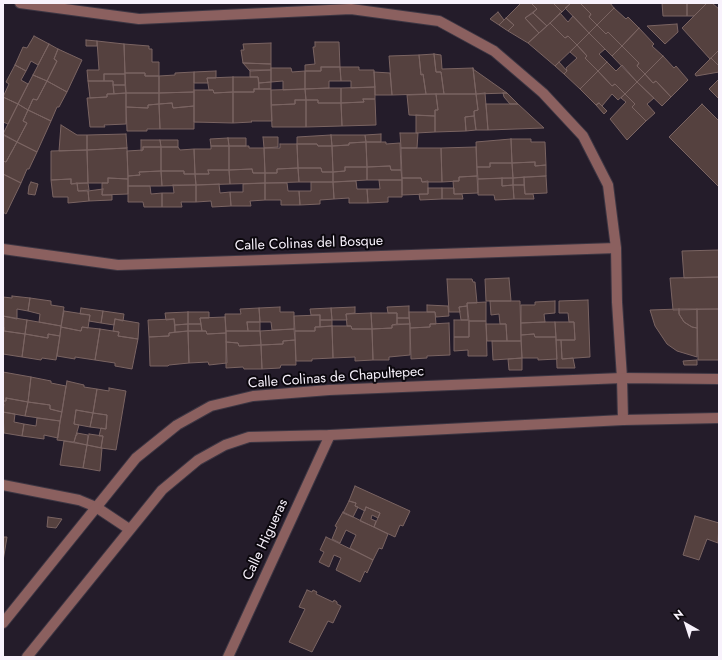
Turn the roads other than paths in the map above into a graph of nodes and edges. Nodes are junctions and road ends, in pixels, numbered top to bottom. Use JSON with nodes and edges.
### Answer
{"nodes":[{"id":1,"x":20,"y":3,"type":"edge"},
{"id":2,"x":616,"y":248,"type":"junction"},
{"id":3,"x":3,"y":249,"type":"edge"},
{"id":4,"x":622,"y":378,"type":"junction"},
{"id":5,"x":719,"y":379,"type":"edge"},
{"id":6,"x":719,"y":418,"type":"edge"},
{"id":7,"x":623,"y":420,"type":"junction"},
{"id":8,"x":330,"y":435,"type":"junction"},
{"id":9,"x":3,"y":485,"type":"edge"},
{"id":10,"x":96,"y":508,"type":"junction"},
{"id":11,"x":129,"y":529,"type":"junction"},
{"id":12,"x":3,"y":623,"type":"edge"},
{"id":13,"x":27,"y":657,"type":"edge"},
{"id":14,"x":228,"y":657,"type":"edge"}],
"edges":[{"from":1,"to":2,"type":"street"},
{"from":2,"to":3,"type":"street","name":"Calle Colinas del Bosque"},
{"from":2,"to":4,"type":"street"},
{"from":4,"to":5,"type":"street","name":"Calle Colinas de Chapultepec"},
{"from":4,"to":7,"type":"street"},
{"from":4,"to":10,"type":"street","name":"Calle Colinas de Chapultepec"},
{"from":6,"to":7,"type":"street"},
{"from":7,"to":8,"type":"street"},
{"from":8,"to":11,"type":"street"},
{"from":8,"to":14,"type":"street","name":"Calle Higueras"},
{"from":9,"to":10,"type":"street"},
{"from":10,"to":11,"type":"street"},
{"from":10,"to":12,"type":"street","name":"Calle Colinas de Chapultepec"},
{"from":11,"to":13,"type":"street"}]}
